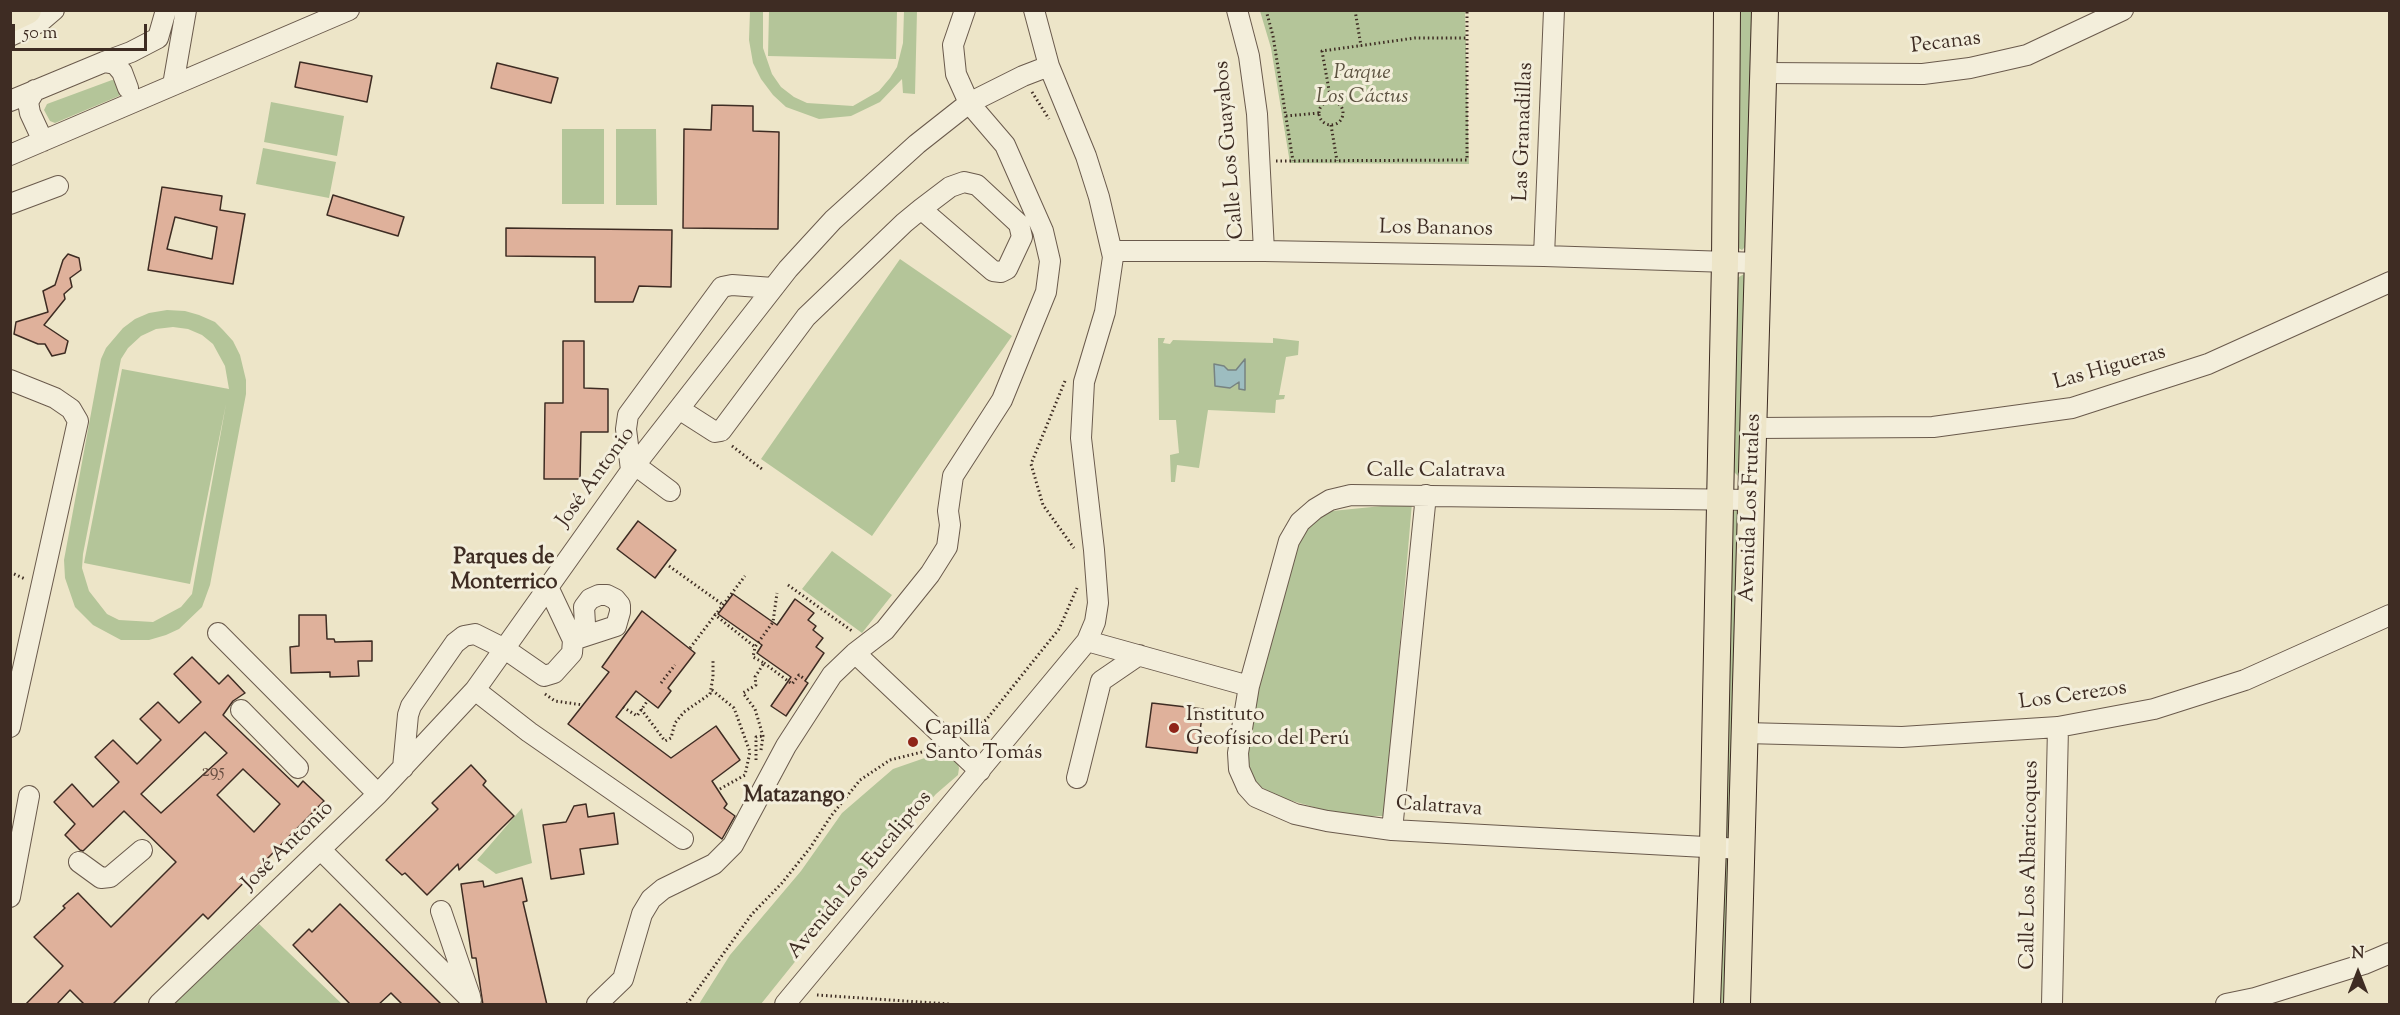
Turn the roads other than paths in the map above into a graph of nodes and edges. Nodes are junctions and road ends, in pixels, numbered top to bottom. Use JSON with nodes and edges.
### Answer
{"nodes":[{"id":1,"x":27,"y":10,"type":"edge"},
{"id":2,"x":54,"y":10,"type":"edge"},
{"id":3,"x":166,"y":10,"type":"edge"},
{"id":4,"x":186,"y":10,"type":"edge"},
{"id":5,"x":349,"y":10,"type":"edge"},
{"id":6,"x":965,"y":10,"type":"edge"},
{"id":7,"x":1034,"y":10,"type":"edge"},
{"id":8,"x":1236,"y":10,"type":"edge"},
{"id":9,"x":1554,"y":10,"type":"edge"},
{"id":10,"x":1727,"y":10,"type":"edge"},
{"id":11,"x":1765,"y":10,"type":"edge"},
{"id":12,"x":2119,"y":12,"type":"edge"},
{"id":13,"x":10,"y":18,"type":"edge"},
{"id":14,"x":10,"y":36,"type":"edge"},
{"id":15,"x":104,"y":62,"type":"junction"},
{"id":16,"x":1049,"y":66,"type":"junction"},
{"id":17,"x":1765,"y":73,"type":"junction"},
{"id":18,"x":173,"y":85,"type":"junction"},
{"id":19,"x":128,"y":88,"type":"dead end"},
{"id":20,"x":35,"y":90,"type":"junction"},
{"id":21,"x":10,"y":100,"type":"edge"},
{"id":22,"x":969,"y":103,"type":"junction"},
{"id":23,"x":43,"y":141,"type":"junction"},
{"id":24,"x":10,"y":155,"type":"edge"},
{"id":25,"x":58,"y":186,"type":"dead end"},
{"id":26,"x":10,"y":204,"type":"edge"},
{"id":27,"x":921,"y":209,"type":"junction"},
{"id":28,"x":1264,"y":251,"type":"junction"},
{"id":29,"x":1112,"y":252,"type":"junction"},
{"id":30,"x":1544,"y":256,"type":"junction"},
{"id":31,"x":1725,"y":261,"type":"junction"},
{"id":32,"x":1759,"y":263,"type":"junction"},
{"id":33,"x":2390,"y":282,"type":"edge"},
{"id":34,"x":773,"y":288,"type":"junction"},
{"id":35,"x":10,"y":380,"type":"edge"},
{"id":36,"x":679,"y":409,"type":"junction"},
{"id":37,"x":1754,"y":428,"type":"junction"},
{"id":38,"x":633,"y":468,"type":"junction"},
{"id":39,"x":670,"y":491,"type":"dead end"},
{"id":40,"x":1426,"y":495,"type":"junction"},
{"id":41,"x":1720,"y":499,"type":"junction"},
{"id":42,"x":1752,"y":500,"type":"junction"},
{"id":43,"x":548,"y":586,"type":"junction"},
{"id":44,"x":2390,"y":615,"type":"edge"},
{"id":45,"x":585,"y":624,"type":"dead end"},
{"id":46,"x":218,"y":633,"type":"dead end"},
{"id":47,"x":573,"y":640,"type":"junction"},
{"id":48,"x":1087,"y":640,"type":"junction"},
{"id":49,"x":850,"y":646,"type":"junction"},
{"id":50,"x":505,"y":649,"type":"junction"},
{"id":51,"x":1139,"y":655,"type":"junction"},
{"id":52,"x":1249,"y":686,"type":"junction"},
{"id":53,"x":475,"y":690,"type":"junction"},
{"id":54,"x":241,"y":710,"type":"dead end"},
{"id":55,"x":2058,"y":727,"type":"junction"},
{"id":56,"x":10,"y":728,"type":"edge"},
{"id":57,"x":1745,"y":733,"type":"junction"},
{"id":58,"x":298,"y":768,"type":"dead end"},
{"id":59,"x":403,"y":768,"type":"junction"},
{"id":60,"x":980,"y":771,"type":"junction"},
{"id":61,"x":1077,"y":778,"type":"dead end"},
{"id":62,"x":378,"y":794,"type":"junction"},
{"id":63,"x":29,"y":796,"type":"dead end"},
{"id":64,"x":1392,"y":830,"type":"junction"},
{"id":65,"x":683,"y":839,"type":"dead end"},
{"id":66,"x":1713,"y":847,"type":"junction"},
{"id":67,"x":1742,"y":849,"type":"junction"},
{"id":68,"x":142,"y":850,"type":"dead end"},
{"id":69,"x":321,"y":850,"type":"junction"},
{"id":70,"x":79,"y":862,"type":"dead end"},
{"id":71,"x":10,"y":897,"type":"edge"},
{"id":72,"x":441,"y":911,"type":"dead end"},
{"id":73,"x":2390,"y":953,"type":"edge"},
{"id":74,"x":789,"y":999,"type":"edge"},
{"id":75,"x":471,"y":1002,"type":"edge"},
{"id":76,"x":159,"y":1005,"type":"edge"},
{"id":77,"x":597,"y":1005,"type":"edge"},
{"id":78,"x":1707,"y":1005,"type":"edge"},
{"id":79,"x":1737,"y":1005,"type":"edge"},
{"id":80,"x":2052,"y":1005,"type":"edge"},
{"id":81,"x":2226,"y":1005,"type":"edge"}],
"edges":[{"from":1,"to":13,"type":"highway"},
{"from":2,"to":14,"type":"street"},
{"from":3,"to":15,"type":"street"},
{"from":4,"to":18,"type":"street"},
{"from":5,"to":18,"type":"street"},
{"from":6,"to":22,"type":"street"},
{"from":7,"to":16,"type":"street","name":"Avenida Los Eucaliptos"},
{"from":8,"to":28,"type":"street","name":"Calle Los Guayabos"},
{"from":9,"to":30,"type":"street","name":"Las Granadillas"},
{"from":10,"to":31,"type":"main road","name":"Avenida Los Frutales"},
{"from":11,"to":17,"type":"main road","name":"Avenida Los Frutales"},
{"from":12,"to":17,"type":"street","name":"Pecanas"},
{"from":15,"to":19,"type":"street"},
{"from":15,"to":20,"type":"street"},
{"from":16,"to":22,"type":"street","name":"José Antonio"},
{"from":16,"to":29,"type":"street","name":"Avenida Los Eucaliptos"},
{"from":17,"to":32,"type":"main road","name":"Avenida Los Frutales"},
{"from":18,"to":23,"type":"street"},
{"from":20,"to":21,"type":"street"},
{"from":20,"to":23,"type":"street"},
{"from":22,"to":34,"type":"street","name":"José Antonio"},
{"from":22,"to":49,"type":"street"},
{"from":23,"to":24,"type":"street"},
{"from":25,"to":26,"type":"street"},
{"from":27,"to":27,"type":"street"},
{"from":27,"to":36,"type":"street"},
{"from":28,"to":29,"type":"street","name":"Los Bananos"},
{"from":28,"to":30,"type":"street","name":"Los Bananos"},
{"from":29,"to":48,"type":"street","name":"Avenida Los Eucaliptos"},
{"from":30,"to":31,"type":"street","name":"Los Bananos"},
{"from":31,"to":32,"type":"street","name":"Los Bananos"},
{"from":31,"to":41,"type":"main road","name":"Avenida Los Frutales"},
{"from":32,"to":37,"type":"main road","name":"Avenida Los Frutales"},
{"from":33,"to":37,"type":"street","name":"Las Higueras"},
{"from":34,"to":36,"type":"street","name":"José Antonio"},
{"from":34,"to":38,"type":"street"},
{"from":35,"to":56,"type":"street"},
{"from":36,"to":38,"type":"street","name":"José Antonio"},
{"from":37,"to":42,"type":"main road","name":"Avenida Los Frutales"},
{"from":38,"to":39,"type":"street"},
{"from":38,"to":43,"type":"street","name":"José Antonio"},
{"from":40,"to":41,"type":"street","name":"Calle Calatrava"},
{"from":40,"to":52,"type":"street","name":"Calle Calatrava"},
{"from":40,"to":64,"type":"street"},
{"from":41,"to":42,"type":"street","name":"Calle Calatrava"},
{"from":41,"to":66,"type":"main road","name":"Avenida Los Frutales"},
{"from":42,"to":57,"type":"main road","name":"Avenida Los Frutales"},
{"from":43,"to":47,"type":"street"},
{"from":43,"to":50,"type":"street","name":"José Antonio"},
{"from":44,"to":55,"type":"street","name":"Los Cerezos"},
{"from":45,"to":47,"type":"street"},
{"from":46,"to":62,"type":"street"},
{"from":47,"to":50,"type":"street"},
{"from":48,"to":51,"type":"street"},
{"from":48,"to":60,"type":"street","name":"Avenida Los Eucaliptos"},
{"from":49,"to":60,"type":"street"},
{"from":49,"to":77,"type":"street"},
{"from":50,"to":53,"type":"street","name":"José Antonio"},
{"from":50,"to":59,"type":"street"},
{"from":51,"to":52,"type":"street"},
{"from":51,"to":61,"type":"street"},
{"from":52,"to":64,"type":"street","name":"Calatrava"},
{"from":53,"to":59,"type":"street","name":"José Antonio"},
{"from":53,"to":65,"type":"street"},
{"from":54,"to":58,"type":"street"},
{"from":55,"to":57,"type":"street","name":"Los Cerezos"},
{"from":55,"to":80,"type":"street","name":"Calle Los Albaricoques"},
{"from":57,"to":67,"type":"main road","name":"Avenida Los Frutales"},
{"from":59,"to":62,"type":"street","name":"José Antonio"},
{"from":60,"to":74,"type":"street","name":"Avenida Los Eucaliptos"},
{"from":62,"to":69,"type":"street","name":"José Antonio"},
{"from":63,"to":71,"type":"street"},
{"from":64,"to":66,"type":"street","name":"Calatrava"},
{"from":66,"to":67,"type":"street","name":"Calatrava"},
{"from":66,"to":78,"type":"main road","name":"Avenida Los Frutales"},
{"from":67,"to":79,"type":"main road","name":"Avenida Los Frutales"},
{"from":68,"to":70,"type":"street"},
{"from":69,"to":75,"type":"street"},
{"from":69,"to":76,"type":"street","name":"José Antonio"},
{"from":72,"to":75,"type":"street"},
{"from":73,"to":81,"type":"street"}]}
